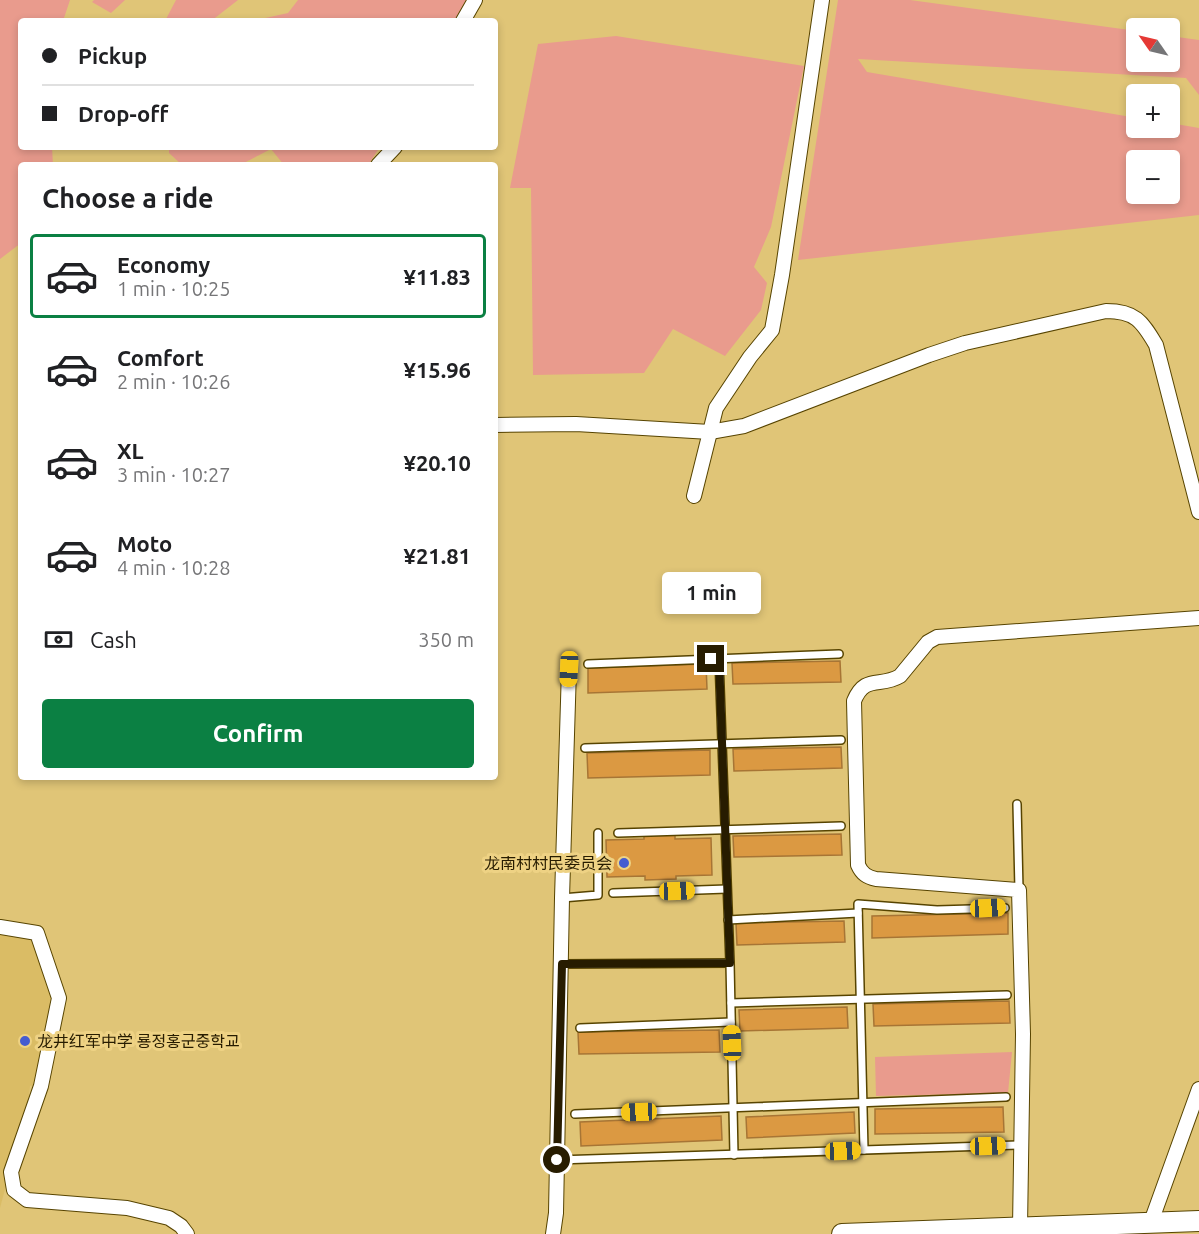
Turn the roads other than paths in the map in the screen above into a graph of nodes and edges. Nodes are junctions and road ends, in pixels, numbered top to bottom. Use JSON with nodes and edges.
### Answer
{"nodes":[{"id":1,"x":475,"y":0,"type":"edge"},
{"id":2,"x":822,"y":0,"type":"edge"},
{"id":3,"x":465,"y":18,"type":"edge"},
{"id":4,"x":392,"y":150,"type":"edge"},
{"id":5,"x":381,"y":162,"type":"edge"},
{"id":6,"x":498,"y":425,"type":"edge"},
{"id":7,"x":710,"y":432,"type":"junction"},
{"id":8,"x":694,"y":496,"type":"dead end"},
{"id":9,"x":1199,"y":512,"type":"edge"},
{"id":10,"x":1199,"y":618,"type":"edge"},
{"id":11,"x":839,"y":654,"type":"dead end"},
{"id":12,"x":719,"y":659,"type":"junction"},
{"id":13,"x":588,"y":664,"type":"dead end"},
{"id":14,"x":569,"y":669,"type":"dead end"},
{"id":15,"x":841,"y":740,"type":"dead end"},
{"id":16,"x":723,"y":744,"type":"junction"},
{"id":17,"x":585,"y":748,"type":"dead end"},
{"id":18,"x":1017,"y":804,"type":"dead end"},
{"id":19,"x":841,"y":826,"type":"dead end"},
{"id":20,"x":724,"y":829,"type":"junction"},
{"id":21,"x":598,"y":833,"type":"dead end"},
{"id":22,"x":618,"y":833,"type":"dead end"},
{"id":23,"x":727,"y":889,"type":"junction"},
{"id":24,"x":1019,"y":890,"type":"junction"},
{"id":25,"x":613,"y":893,"type":"dead end"},
{"id":26,"x":562,"y":898,"type":"junction"},
{"id":27,"x":1005,"y":908,"type":"dead end"},
{"id":28,"x":858,"y":913,"type":"junction"},
{"id":29,"x":728,"y":920,"type":"junction"},
{"id":30,"x":0,"y":927,"type":"edge"},
{"id":31,"x":730,"y":963,"type":"junction"},
{"id":32,"x":562,"y":964,"type":"junction"},
{"id":33,"x":1007,"y":995,"type":"dead end"},
{"id":34,"x":860,"y":999,"type":"junction"},
{"id":35,"x":731,"y":1003,"type":"junction"},
{"id":36,"x":731,"y":1022,"type":"junction"},
{"id":37,"x":580,"y":1028,"type":"dead end"},
{"id":38,"x":1199,"y":1089,"type":"edge"},
{"id":39,"x":1006,"y":1097,"type":"dead end"},
{"id":40,"x":863,"y":1103,"type":"junction"},
{"id":41,"x":733,"y":1108,"type":"junction"},
{"id":42,"x":575,"y":1114,"type":"dead end"},
{"id":43,"x":1021,"y":1145,"type":"junction"},
{"id":44,"x":864,"y":1150,"type":"junction"},
{"id":45,"x":734,"y":1155,"type":"junction"},
{"id":46,"x":557,"y":1160,"type":"junction"},
{"id":47,"x":1199,"y":1221,"type":"edge"},
{"id":48,"x":1020,"y":1227,"type":"junction"},
{"id":49,"x":1149,"y":1228,"type":"edge"},
{"id":50,"x":187,"y":1234,"type":"edge"},
{"id":51,"x":553,"y":1234,"type":"edge"},
{"id":52,"x":842,"y":1234,"type":"edge"}],
"edges":[{"from":1,"to":3,"type":"street"},
{"from":2,"to":7,"type":"street"},
{"from":4,"to":5,"type":"street"},
{"from":6,"to":7,"type":"street"},
{"from":7,"to":8,"type":"street"},
{"from":7,"to":9,"type":"street"},
{"from":10,"to":24,"type":"street"},
{"from":11,"to":12,"type":"lane"},
{"from":12,"to":13,"type":"lane"},
{"from":12,"to":16,"type":"lane"},
{"from":14,"to":26,"type":"street"},
{"from":15,"to":16,"type":"lane"},
{"from":16,"to":17,"type":"lane"},
{"from":16,"to":20,"type":"lane"},
{"from":18,"to":24,"type":"lane"},
{"from":19,"to":20,"type":"lane"},
{"from":20,"to":22,"type":"lane"},
{"from":20,"to":23,"type":"lane"},
{"from":21,"to":26,"type":"lane"},
{"from":23,"to":25,"type":"lane"},
{"from":23,"to":29,"type":"lane"},
{"from":24,"to":43,"type":"street"},
{"from":26,"to":32,"type":"street"},
{"from":27,"to":28,"type":"lane"},
{"from":28,"to":29,"type":"lane"},
{"from":28,"to":34,"type":"lane"},
{"from":29,"to":31,"type":"lane"},
{"from":30,"to":50,"type":"street"},
{"from":31,"to":32,"type":"lane"},
{"from":31,"to":35,"type":"lane"},
{"from":32,"to":46,"type":"street"},
{"from":33,"to":34,"type":"lane"},
{"from":34,"to":35,"type":"lane"},
{"from":34,"to":40,"type":"lane"},
{"from":35,"to":36,"type":"lane"},
{"from":36,"to":37,"type":"lane"},
{"from":36,"to":41,"type":"lane"},
{"from":38,"to":49,"type":"street"},
{"from":39,"to":40,"type":"lane"},
{"from":40,"to":41,"type":"lane"},
{"from":40,"to":44,"type":"lane"},
{"from":41,"to":42,"type":"lane"},
{"from":41,"to":45,"type":"lane"},
{"from":43,"to":44,"type":"lane"},
{"from":43,"to":48,"type":"street"},
{"from":44,"to":45,"type":"lane"},
{"from":45,"to":46,"type":"lane"},
{"from":46,"to":51,"type":"street"},
{"from":47,"to":49,"type":"main road"},
{"from":48,"to":49,"type":"main road"},
{"from":48,"to":52,"type":"main road"}]}
